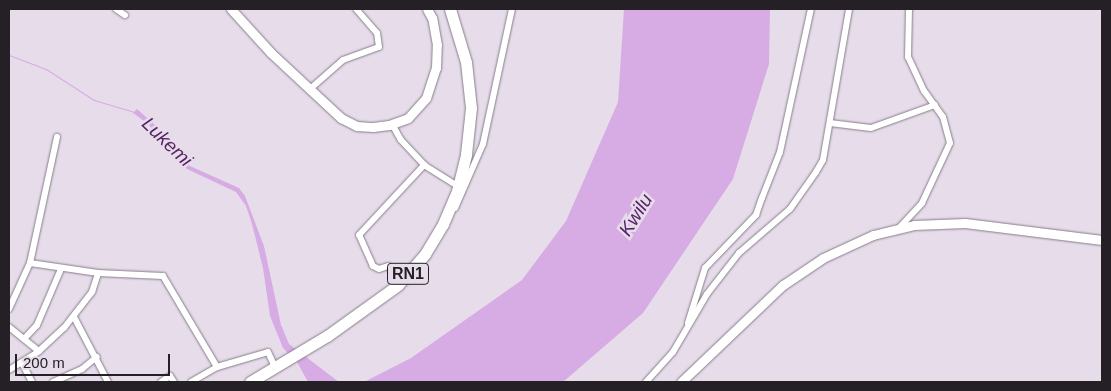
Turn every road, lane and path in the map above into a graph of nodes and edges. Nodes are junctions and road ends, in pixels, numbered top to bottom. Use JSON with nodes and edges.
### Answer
{"nodes":[{"id":1,"x":116,"y":9,"type":"edge"},
{"id":2,"x":231,"y":9,"type":"edge"},
{"id":3,"x":356,"y":9,"type":"edge"},
{"id":4,"x":427,"y":9,"type":"edge"},
{"id":5,"x":450,"y":9,"type":"edge"},
{"id":6,"x":512,"y":9,"type":"edge"},
{"id":7,"x":811,"y":9,"type":"edge"},
{"id":8,"x":849,"y":9,"type":"edge"},
{"id":9,"x":909,"y":9,"type":"edge"},
{"id":10,"x":124,"y":15,"type":"dead end"},
{"id":11,"x":310,"y":90,"type":"junction"},
{"id":12,"x":935,"y":105,"type":"junction"},
{"id":13,"x":830,"y":123,"type":"junction"},
{"id":14,"x":392,"y":124,"type":"junction"},
{"id":15,"x":57,"y":137,"type":"dead end"},
{"id":16,"x":424,"y":165,"type":"junction"},
{"id":17,"x":458,"y":186,"type":"junction"},
{"id":18,"x":898,"y":229,"type":"junction"},
{"id":19,"x":434,"y":239,"type":"junction"},
{"id":20,"x":1102,"y":240,"type":"edge"},
{"id":21,"x":30,"y":263,"type":"junction"},
{"id":22,"x":61,"y":269,"type":"junction"},
{"id":23,"x":98,"y":273,"type":"junction"},
{"id":24,"x":402,"y":282,"type":"junction"},
{"id":25,"x":9,"y":309,"type":"edge"},
{"id":26,"x":74,"y":317,"type":"junction"},
{"id":27,"x":9,"y":327,"type":"edge"},
{"id":28,"x":688,"y":328,"type":"junction"},
{"id":29,"x":24,"y":339,"type":"junction"},
{"id":30,"x":39,"y":351,"type":"junction"},
{"id":31,"x":97,"y":357,"type":"junction"},
{"id":32,"x":22,"y":363,"type":"junction"},
{"id":33,"x":276,"y":366,"type":"junction"},
{"id":34,"x":217,"y":367,"type":"junction"},
{"id":35,"x":9,"y":370,"type":"edge"},
{"id":36,"x":32,"y":382,"type":"edge"},
{"id":37,"x":53,"y":382,"type":"edge"},
{"id":38,"x":108,"y":382,"type":"edge"},
{"id":39,"x":161,"y":382,"type":"edge"},
{"id":40,"x":174,"y":382,"type":"edge"},
{"id":41,"x":191,"y":382,"type":"edge"},
{"id":42,"x":250,"y":382,"type":"edge"},
{"id":43,"x":646,"y":382,"type":"edge"},
{"id":44,"x":681,"y":382,"type":"edge"}],
"edges":[{"from":1,"to":10,"type":"street"},
{"from":2,"to":11,"type":"main road"},
{"from":3,"to":11,"type":"street"},
{"from":4,"to":14,"type":"main road"},
{"from":5,"to":17,"type":"highway","number":"RN1"},
{"from":6,"to":19,"type":"street"},
{"from":7,"to":28,"type":"street"},
{"from":8,"to":13,"type":"street"},
{"from":9,"to":12,"type":"street"},
{"from":11,"to":14,"type":"main road"},
{"from":12,"to":13,"type":"street"},
{"from":12,"to":18,"type":"street"},
{"from":13,"to":28,"type":"street"},
{"from":14,"to":16,"type":"street"},
{"from":15,"to":21,"type":"street"},
{"from":16,"to":17,"type":"street"},
{"from":16,"to":24,"type":"street"},
{"from":17,"to":19,"type":"highway","number":"RN1"},
{"from":18,"to":20,"type":"main road"},
{"from":18,"to":44,"type":"main road"},
{"from":19,"to":24,"type":"highway","number":"RN1"},
{"from":21,"to":22,"type":"street"},
{"from":21,"to":25,"type":"street"},
{"from":22,"to":23,"type":"street"},
{"from":22,"to":29,"type":"street"},
{"from":23,"to":26,"type":"street"},
{"from":23,"to":34,"type":"street"},
{"from":24,"to":33,"type":"highway","number":"RN1"},
{"from":26,"to":30,"type":"street"},
{"from":26,"to":31,"type":"street"},
{"from":27,"to":29,"type":"street"},
{"from":28,"to":43,"type":"street"},
{"from":29,"to":30,"type":"street"},
{"from":30,"to":32,"type":"street"},
{"from":31,"to":37,"type":"street"},
{"from":31,"to":38,"type":"street"},
{"from":32,"to":35,"type":"street"},
{"from":32,"to":36,"type":"street"},
{"from":33,"to":34,"type":"street"},
{"from":33,"to":42,"type":"highway","number":"RN1"},
{"from":34,"to":41,"type":"street"},
{"from":39,"to":40,"type":"street"}]}
